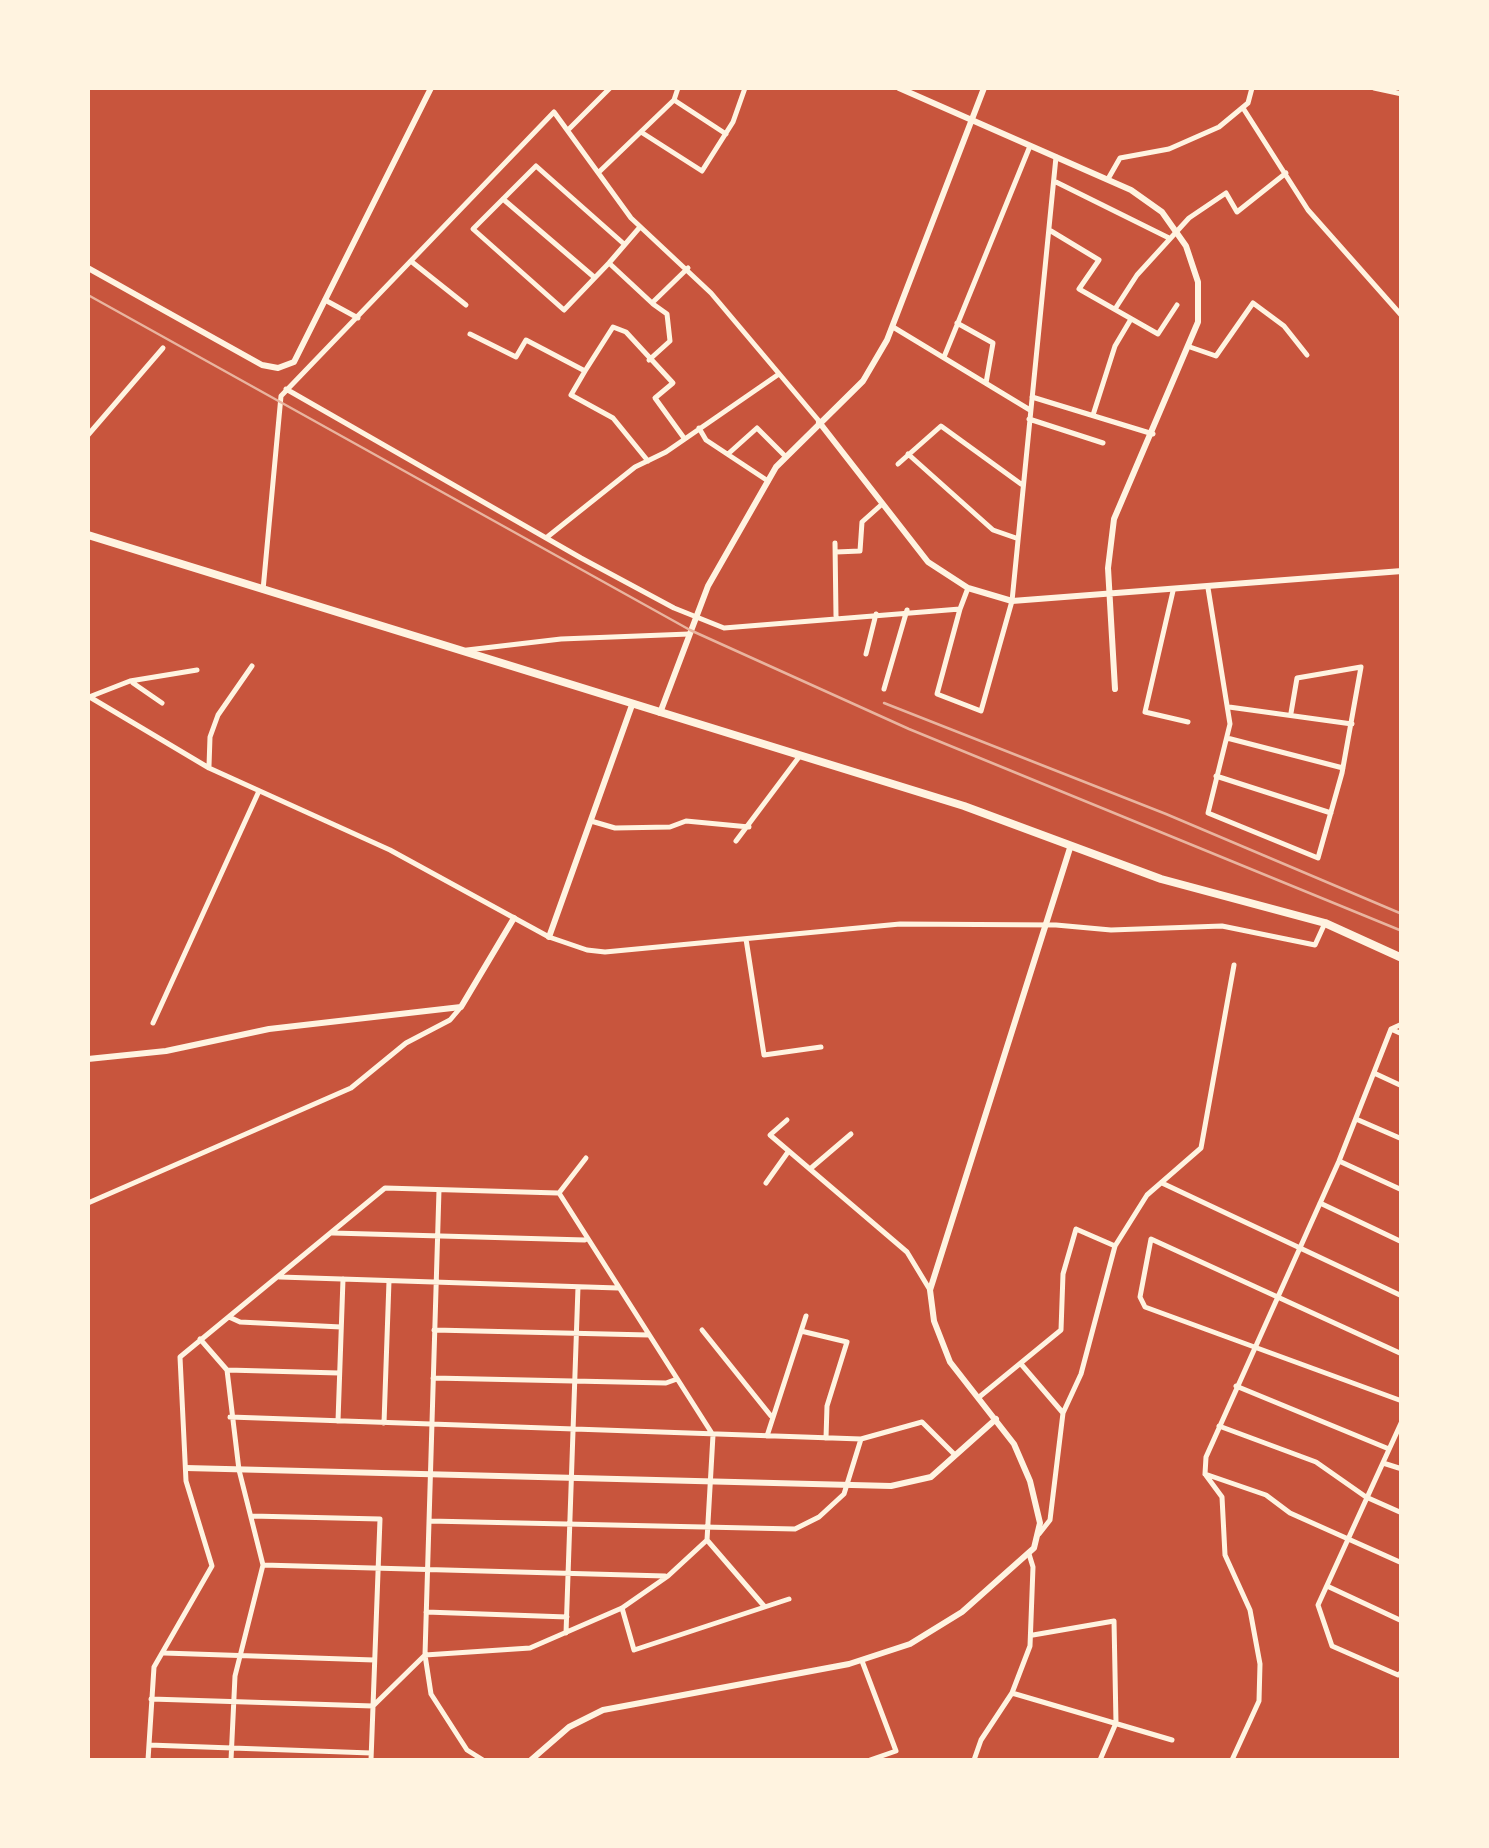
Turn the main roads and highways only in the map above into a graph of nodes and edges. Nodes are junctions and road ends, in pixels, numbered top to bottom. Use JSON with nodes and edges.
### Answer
{"nodes":[{"id":1,"x":88,"y":535,"type":"edge"},
{"id":2,"x":1402,"y":958,"type":"edge"}],
"edges":[{"from":1,"to":2,"type":"main road"}]}
